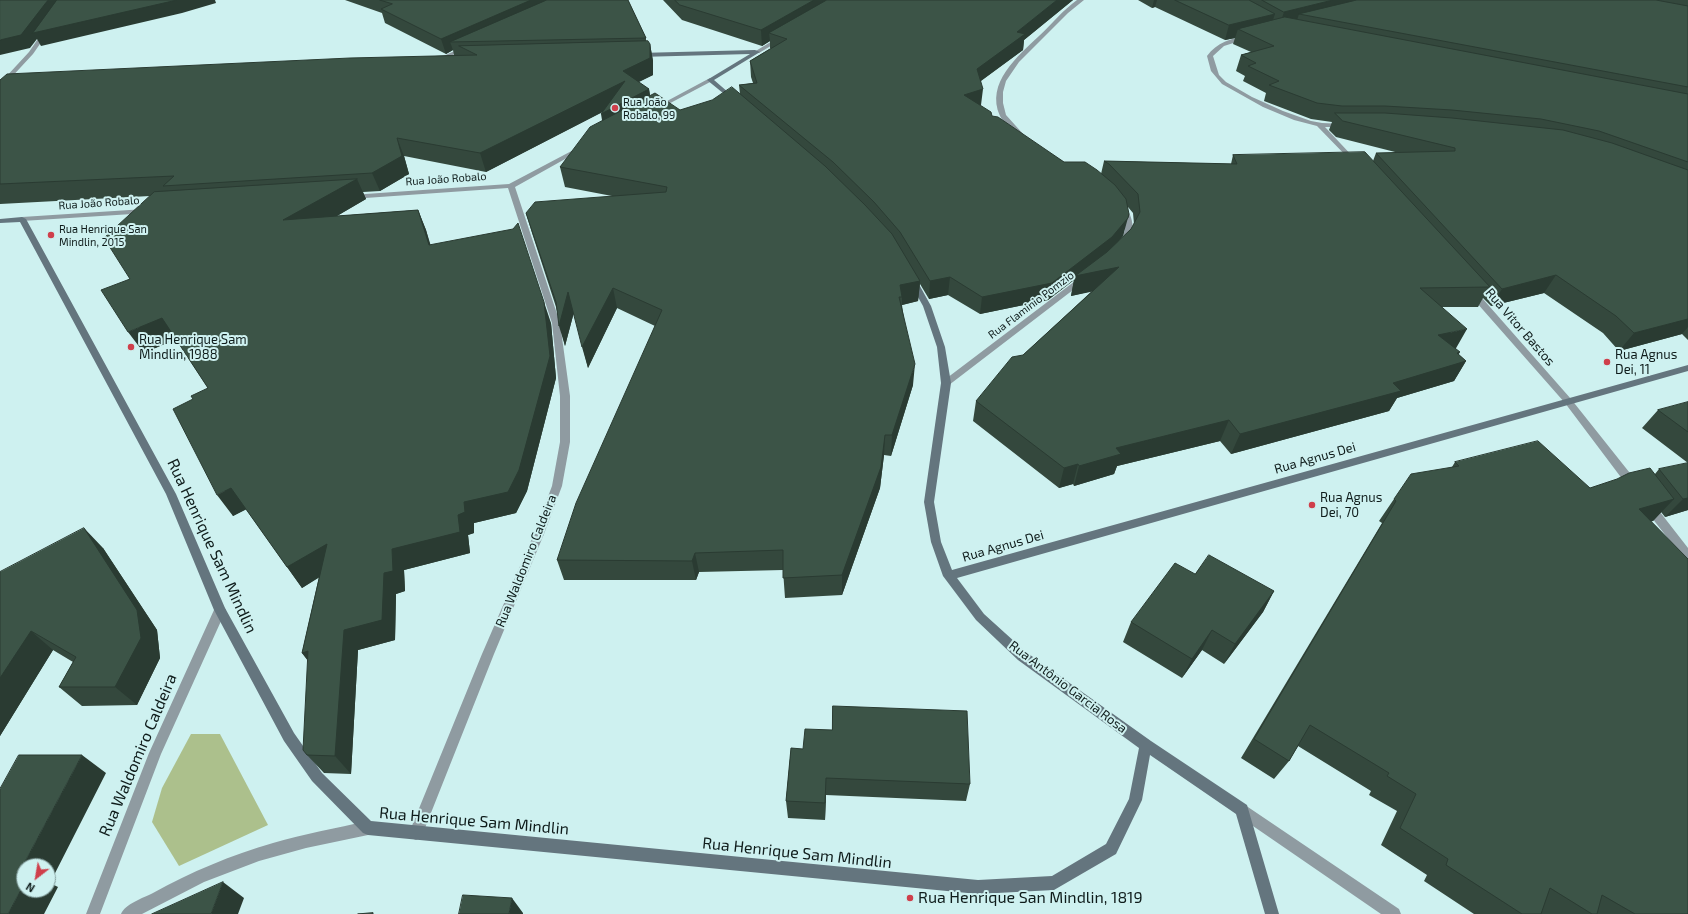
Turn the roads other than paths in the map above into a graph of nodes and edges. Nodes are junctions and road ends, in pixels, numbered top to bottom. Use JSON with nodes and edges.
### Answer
{"nodes":[{"id":1,"x":1081,"y":0,"type":"edge"},
{"id":2,"x":52,"y":24,"type":"edge"},
{"id":3,"x":788,"y":34,"type":"edge"},
{"id":4,"x":1254,"y":35,"type":"edge"},
{"id":5,"x":473,"y":44,"type":"edge"},
{"id":6,"x":757,"y":52,"type":"junction"},
{"id":7,"x":629,"y":55,"type":"edge"},
{"id":8,"x":430,"y":60,"type":"edge"},
{"id":9,"x":438,"y":60,"type":"junction"},
{"id":10,"x":454,"y":60,"type":"edge"},
{"id":11,"x":20,"y":79,"type":"edge"},
{"id":12,"x":3,"y":80,"type":"edge"},
{"id":13,"x":710,"y":80,"type":"junction"},
{"id":14,"x":740,"y":105,"type":"edge"},
{"id":15,"x":648,"y":112,"type":"edge"},
{"id":16,"x":1319,"y":125,"type":"junction"},
{"id":17,"x":1352,"y":125,"type":"edge"},
{"id":18,"x":1029,"y":141,"type":"edge"},
{"id":19,"x":586,"y":146,"type":"edge"},
{"id":20,"x":1360,"y":168,"type":"edge"},
{"id":21,"x":511,"y":186,"type":"junction"},
{"id":22,"x":344,"y":197,"type":"edge"},
{"id":23,"x":1112,"y":198,"type":"edge"},
{"id":24,"x":152,"y":211,"type":"edge"},
{"id":25,"x":22,"y":219,"type":"junction"},
{"id":26,"x":0,"y":221,"type":"edge"},
{"id":27,"x":1121,"y":248,"type":"edge"},
{"id":28,"x":1092,"y":273,"type":"edge"},
{"id":29,"x":910,"y":275,"type":"edge"},
{"id":30,"x":1464,"y":283,"type":"edge"},
{"id":31,"x":1688,"y":368,"type":"edge"},
{"id":32,"x":946,"y":383,"type":"junction"},
{"id":33,"x":1568,"y":401,"type":"junction"},
{"id":34,"x":1688,"y":556,"type":"edge"},
{"id":35,"x":949,"y":576,"type":"junction"},
{"id":36,"x":220,"y":610,"type":"junction"},
{"id":37,"x":1146,"y":745,"type":"junction"},
{"id":38,"x":1242,"y":810,"type":"junction"},
{"id":39,"x":368,"y":828,"type":"junction"},
{"id":40,"x":416,"y":833,"type":"junction"},
{"id":41,"x":93,"y":914,"type":"edge"},
{"id":42,"x":128,"y":914,"type":"edge"},
{"id":43,"x":1272,"y":914,"type":"edge"},
{"id":44,"x":1394,"y":914,"type":"edge"}],
"edges":[{"from":1,"to":18,"type":"street"},
{"from":2,"to":12,"type":"street"},
{"from":3,"to":6,"type":"street"},
{"from":4,"to":16,"type":"street"},
{"from":5,"to":9,"type":"street"},
{"from":6,"to":7,"type":"street"},
{"from":6,"to":13,"type":"street"},
{"from":8,"to":9,"type":"street"},
{"from":9,"to":10,"type":"street"},
{"from":11,"to":12,"type":"street"},
{"from":13,"to":14,"type":"street"},
{"from":13,"to":15,"type":"street"},
{"from":16,"to":17,"type":"street"},
{"from":16,"to":20,"type":"street"},
{"from":19,"to":21,"type":"street","name":"Rua João Robalo"},
{"from":21,"to":22,"type":"street","name":"Rua João Robalo"},
{"from":21,"to":40,"type":"street","name":"Rua Waldomiro Caldeira"},
{"from":23,"to":27,"type":"street"},
{"from":24,"to":25,"type":"street","name":"Rua João Robalo"},
{"from":25,"to":26,"type":"street","name":"Rua João Robalo"},
{"from":25,"to":36,"type":"street","name":"Rua Henrique Sam Mindlin"},
{"from":28,"to":32,"type":"street","name":"Rua Flaminio Pomzio"},
{"from":29,"to":32,"type":"street","name":"Rua Antônio Garcia Rosa"},
{"from":30,"to":33,"type":"street","name":"Rua Vitor Bastos"},
{"from":31,"to":33,"type":"street","name":"Rua Agnus Dei"},
{"from":32,"to":35,"type":"street","name":"Rua Antônio Garcia Rosa"},
{"from":33,"to":34,"type":"street","name":"Rua Vitor Bastos"},
{"from":33,"to":35,"type":"street","name":"Rua Agnus Dei"},
{"from":35,"to":37,"type":"street","name":"Rua Antônio Garcia Rosa"},
{"from":36,"to":39,"type":"street","name":"Rua Henrique Sam Mindlin"},
{"from":36,"to":41,"type":"street","name":"Rua Waldomiro Caldeira"},
{"from":37,"to":38,"type":"street","name":"Rua Antônio Garcia Rosa"},
{"from":37,"to":40,"type":"street","name":"Rua Henrique Sam Mindlin"},
{"from":38,"to":43,"type":"street"},
{"from":38,"to":44,"type":"street","name":"Rua Antônio Garcia Rosa"},
{"from":39,"to":40,"type":"street","name":"Rua Henrique Sam Mindlin"},
{"from":39,"to":42,"type":"street"}]}
